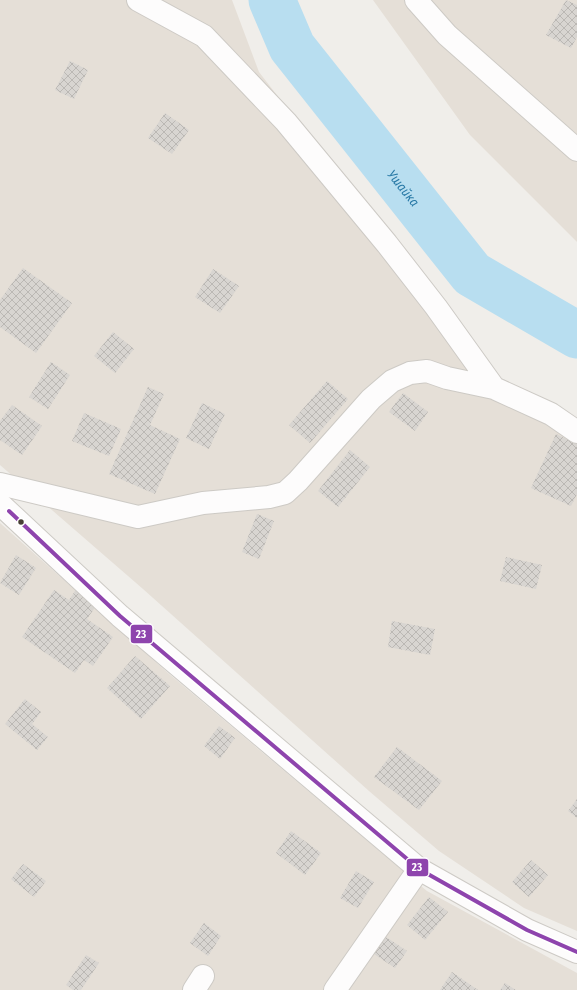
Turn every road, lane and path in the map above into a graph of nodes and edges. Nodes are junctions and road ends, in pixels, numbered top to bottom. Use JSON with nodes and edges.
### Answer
{"nodes":[{"id":1,"x":138,"y":0,"type":"edge"},
{"id":2,"x":416,"y":0,"type":"edge"},
{"id":3,"x":577,"y":150,"type":"edge"},
{"id":4,"x":494,"y":388,"type":"junction"},
{"id":5,"x":577,"y":432,"type":"edge"},
{"id":6,"x":0,"y":484,"type":"edge"},
{"id":7,"x":0,"y":504,"type":"edge"},
{"id":8,"x":419,"y":869,"type":"junction"},
{"id":9,"x":577,"y":952,"type":"edge"},
{"id":10,"x":335,"y":990,"type":"edge"}],
"edges":[{"from":1,"to":4,"type":"street"},
{"from":2,"to":3,"type":"street"},
{"from":4,"to":5,"type":"street"},
{"from":4,"to":6,"type":"street"},
{"from":7,"to":8,"type":"street"},
{"from":8,"to":9,"type":"street"},
{"from":8,"to":10,"type":"street"}]}
